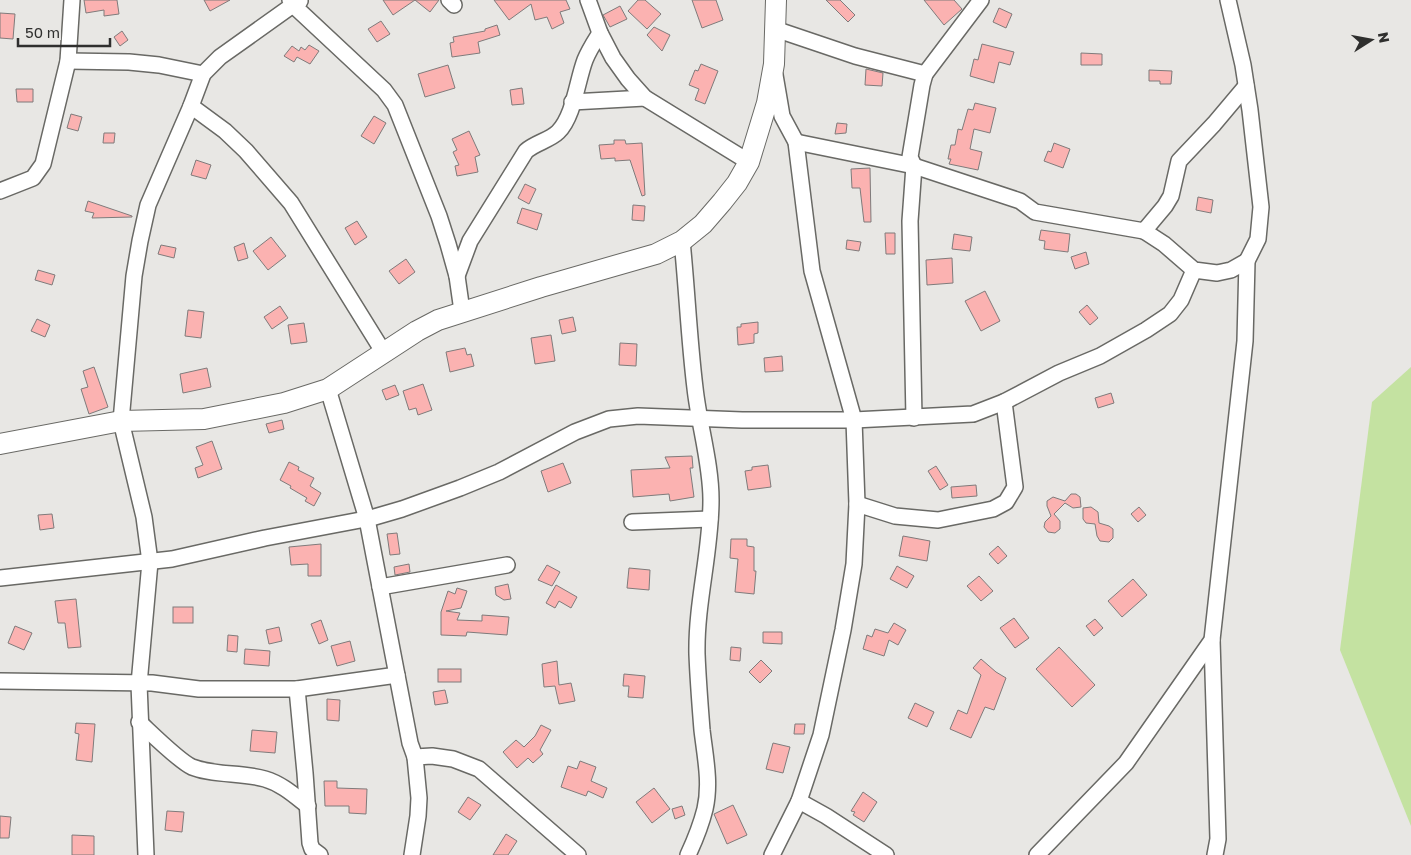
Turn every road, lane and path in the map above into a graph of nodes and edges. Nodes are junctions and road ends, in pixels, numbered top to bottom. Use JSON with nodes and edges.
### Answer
{"nodes":[{"id":1,"x":72,"y":0,"type":"edge"},
{"id":2,"x":588,"y":0,"type":"edge"},
{"id":3,"x":776,"y":0,"type":"edge"},
{"id":4,"x":981,"y":0,"type":"edge"},
{"id":5,"x":1228,"y":0,"type":"edge"},
{"id":6,"x":295,"y":2,"type":"edge"},
{"id":7,"x":775,"y":29,"type":"junction"},
{"id":8,"x":600,"y":33,"type":"junction"},
{"id":9,"x":68,"y":61,"type":"junction"},
{"id":10,"x":774,"y":64,"type":"junction"},
{"id":11,"x":203,"y":74,"type":"junction"},
{"id":12,"x":925,"y":74,"type":"junction"},
{"id":13,"x":1246,"y":86,"type":"junction"},
{"id":14,"x":645,"y":98,"type":"junction"},
{"id":15,"x":572,"y":102,"type":"junction"},
{"id":16,"x":192,"y":106,"type":"junction"},
{"id":17,"x":796,"y":142,"type":"junction"},
{"id":18,"x":749,"y":162,"type":"junction"},
{"id":19,"x":914,"y":166,"type":"junction"},
{"id":20,"x":0,"y":191,"type":"edge"},
{"id":21,"x":1144,"y":231,"type":"junction"},
{"id":22,"x":682,"y":241,"type":"junction"},
{"id":23,"x":1247,"y":260,"type":"junction"},
{"id":24,"x":1194,"y":270,"type":"junction"},
{"id":25,"x":457,"y":276,"type":"junction"},
{"id":26,"x":462,"y":311,"type":"junction"},
{"id":27,"x":384,"y":352,"type":"junction"},
{"id":28,"x":328,"y":389,"type":"junction"},
{"id":29,"x":1004,"y":402,"type":"junction"},
{"id":30,"x":699,"y":418,"type":"junction"},
{"id":31,"x":914,"y":418,"type":"junction"},
{"id":32,"x":854,"y":420,"type":"junction"},
{"id":33,"x":121,"y":421,"type":"junction"},
{"id":34,"x":0,"y":444,"type":"edge"},
{"id":35,"x":858,"y":504,"type":"junction"},
{"id":36,"x":367,"y":519,"type":"junction"},
{"id":37,"x":710,"y":520,"type":"junction"},
{"id":38,"x":632,"y":522,"type":"dead end"},
{"id":39,"x":150,"y":562,"type":"junction"},
{"id":40,"x":507,"y":564,"type":"dead end"},
{"id":41,"x":0,"y":578,"type":"edge"},
{"id":42,"x":380,"y":587,"type":"junction"},
{"id":43,"x":1212,"y":640,"type":"junction"},
{"id":44,"x":397,"y":675,"type":"junction"},
{"id":45,"x":0,"y":681,"type":"edge"},
{"id":46,"x":139,"y":684,"type":"junction"},
{"id":47,"x":297,"y":689,"type":"junction"},
{"id":48,"x":139,"y":722,"type":"junction"},
{"id":49,"x":414,"y":758,"type":"junction"},
{"id":50,"x":799,"y":801,"type":"junction"},
{"id":51,"x":308,"y":806,"type":"junction"},
{"id":52,"x":146,"y":855,"type":"edge"},
{"id":53,"x":320,"y":855,"type":"edge"},
{"id":54,"x":412,"y":855,"type":"edge"},
{"id":55,"x":578,"y":855,"type":"edge"},
{"id":56,"x":688,"y":855,"type":"edge"},
{"id":57,"x":772,"y":855,"type":"edge"},
{"id":58,"x":886,"y":855,"type":"edge"},
{"id":59,"x":1037,"y":855,"type":"edge"},
{"id":60,"x":1215,"y":855,"type":"edge"}],
"edges":[{"from":1,"to":9,"type":"street"},
{"from":2,"to":8,"type":"street"},
{"from":3,"to":7,"type":"street"},
{"from":4,"to":12,"type":"street"},
{"from":5,"to":13,"type":"street"},
{"from":6,"to":11,"type":"street"},
{"from":6,"to":25,"type":"street"},
{"from":7,"to":10,"type":"street"},
{"from":7,"to":12,"type":"street"},
{"from":8,"to":14,"type":"street"},
{"from":8,"to":15,"type":"street"},
{"from":9,"to":11,"type":"street"},
{"from":9,"to":20,"type":"street"},
{"from":10,"to":17,"type":"street"},
{"from":10,"to":18,"type":"street"},
{"from":11,"to":16,"type":"street"},
{"from":12,"to":19,"type":"street"},
{"from":13,"to":21,"type":"street"},
{"from":13,"to":23,"type":"street"},
{"from":14,"to":15,"type":"street"},
{"from":14,"to":18,"type":"street"},
{"from":15,"to":25,"type":"street"},
{"from":16,"to":27,"type":"street"},
{"from":16,"to":33,"type":"street"},
{"from":17,"to":19,"type":"street"},
{"from":17,"to":32,"type":"street"},
{"from":18,"to":22,"type":"street"},
{"from":19,"to":21,"type":"street"},
{"from":19,"to":31,"type":"street"},
{"from":21,"to":24,"type":"street"},
{"from":22,"to":26,"type":"street"},
{"from":22,"to":30,"type":"street"},
{"from":23,"to":24,"type":"street"},
{"from":23,"to":43,"type":"street"},
{"from":24,"to":29,"type":"street"},
{"from":25,"to":26,"type":"street"},
{"from":26,"to":27,"type":"street"},
{"from":27,"to":28,"type":"street"},
{"from":28,"to":33,"type":"street"},
{"from":28,"to":36,"type":"street"},
{"from":29,"to":31,"type":"street"},
{"from":29,"to":35,"type":"street"},
{"from":30,"to":32,"type":"street"},
{"from":30,"to":36,"type":"street"},
{"from":30,"to":37,"type":"street"},
{"from":31,"to":32,"type":"street"},
{"from":32,"to":35,"type":"street"},
{"from":33,"to":34,"type":"street"},
{"from":33,"to":39,"type":"street"},
{"from":35,"to":50,"type":"street"},
{"from":36,"to":39,"type":"street"},
{"from":36,"to":42,"type":"street"},
{"from":37,"to":38,"type":"street"},
{"from":37,"to":56,"type":"street"},
{"from":39,"to":41,"type":"street"},
{"from":39,"to":46,"type":"street"},
{"from":40,"to":42,"type":"street"},
{"from":42,"to":44,"type":"street"},
{"from":43,"to":59,"type":"street"},
{"from":43,"to":60,"type":"street"},
{"from":44,"to":47,"type":"street"},
{"from":44,"to":49,"type":"street"},
{"from":45,"to":46,"type":"street"},
{"from":46,"to":47,"type":"street"},
{"from":46,"to":48,"type":"street"},
{"from":47,"to":51,"type":"street"},
{"from":48,"to":51,"type":"street"},
{"from":48,"to":52,"type":"street"},
{"from":49,"to":54,"type":"street"},
{"from":49,"to":55,"type":"street"},
{"from":50,"to":57,"type":"street"},
{"from":50,"to":58,"type":"street"},
{"from":51,"to":53,"type":"street"}]}
